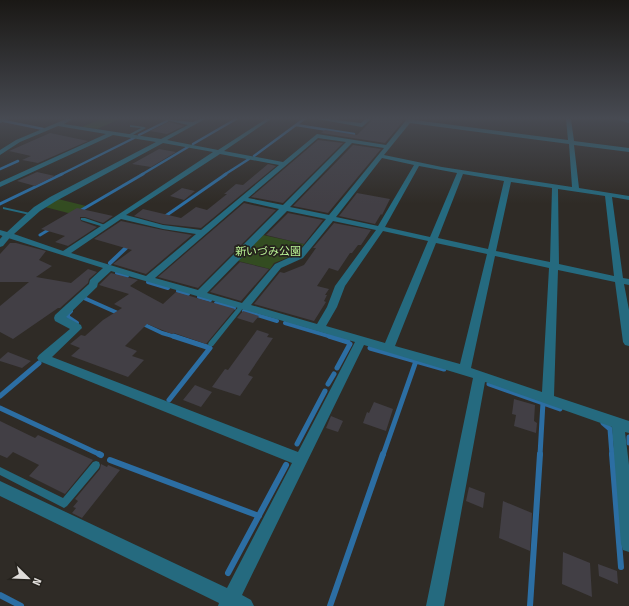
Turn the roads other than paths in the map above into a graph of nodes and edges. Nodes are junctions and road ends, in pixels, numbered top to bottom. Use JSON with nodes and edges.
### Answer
{"nodes":[{"id":1,"x":9,"y":147,"type":"edge"},
{"id":2,"x":81,"y":147,"type":"edge"},
{"id":3,"x":150,"y":147,"type":"edge"},
{"id":4,"x":195,"y":147,"type":"edge"},
{"id":5,"x":226,"y":147,"type":"edge"},
{"id":6,"x":304,"y":147,"type":"edge"},
{"id":7,"x":345,"y":147,"type":"edge"},
{"id":8,"x":388,"y":147,"type":"edge"},
{"id":9,"x":572,"y":147,"type":"edge"},
{"id":10,"x":610,"y":147,"type":"edge"},
{"id":11,"x":629,"y":150,"type":"edge"},
{"id":12,"x":219,"y":152,"type":"junction"},
{"id":13,"x":0,"y":153,"type":"edge"},
{"id":14,"x":381,"y":156,"type":"junction"},
{"id":15,"x":418,"y":163,"type":"junction"},
{"id":16,"x":284,"y":164,"type":"junction"},
{"id":17,"x":461,"y":172,"type":"junction"},
{"id":18,"x":508,"y":179,"type":"junction"},
{"id":19,"x":0,"y":185,"type":"edge"},
{"id":20,"x":555,"y":187,"type":"junction"},
{"id":21,"x":576,"y":190,"type":"junction"},
{"id":22,"x":608,"y":195,"type":"junction"},
{"id":23,"x":243,"y":198,"type":"junction"},
{"id":24,"x":629,"y":198,"type":"edge"},
{"id":25,"x":5,"y":208,"type":"dead end"},
{"id":26,"x":285,"y":208,"type":"junction"},
{"id":27,"x":30,"y":214,"type":"junction"},
{"id":28,"x":120,"y":216,"type":"junction"},
{"id":29,"x":331,"y":218,"type":"junction"},
{"id":30,"x":83,"y":219,"type":"dead end"},
{"id":31,"x":106,"y":226,"type":"junction"},
{"id":32,"x":381,"y":228,"type":"junction"},
{"id":33,"x":202,"y":233,"type":"junction"},
{"id":34,"x":4,"y":234,"type":"edge"},
{"id":35,"x":432,"y":240,"type":"junction"},
{"id":36,"x":0,"y":244,"type":"edge"},
{"id":37,"x":492,"y":253,"type":"junction"},
{"id":38,"x":64,"y":254,"type":"junction"},
{"id":39,"x":554,"y":266,"type":"junction"},
{"id":40,"x":110,"y":267,"type":"junction"},
{"id":41,"x":148,"y":279,"type":"junction"},
{"id":42,"x":619,"y":280,"type":"junction"},
{"id":43,"x":629,"y":282,"type":"edge"},
{"id":44,"x":200,"y":294,"type":"junction"},
{"id":45,"x":243,"y":307,"type":"junction"},
{"id":46,"x":319,"y":329,"type":"junction"},
{"id":47,"x":361,"y":341,"type":"junction"},
{"id":48,"x":629,"y":342,"type":"edge"},
{"id":49,"x":211,"y":344,"type":"dead end"},
{"id":50,"x":388,"y":348,"type":"junction"},
{"id":51,"x":465,"y":370,"type":"junction"},
{"id":52,"x":480,"y":375,"type":"junction"},
{"id":53,"x":548,"y":399,"type":"junction"},
{"id":54,"x":624,"y":425,"type":"edge"},
{"id":55,"x":301,"y":460,"type":"junction"},
{"id":56,"x":96,"y":465,"type":"dead end"},
{"id":57,"x":0,"y":471,"type":"edge"},
{"id":58,"x":0,"y":488,"type":"edge"},
{"id":59,"x":629,"y":544,"type":"edge"},
{"id":60,"x":234,"y":603,"type":"edge"},
{"id":61,"x":435,"y":606,"type":"edge"}],
"edges":[{"from":1,"to":13,"type":"street"},
{"from":2,"to":19,"type":"street"},
{"from":3,"to":27,"type":"street"},
{"from":4,"to":12,"type":"street"},
{"from":5,"to":12,"type":"street"},
{"from":6,"to":16,"type":"street"},
{"from":7,"to":26,"type":"street"},
{"from":8,"to":14,"type":"street"},
{"from":9,"to":21,"type":"street"},
{"from":10,"to":11,"type":"street"},
{"from":12,"to":16,"type":"street"},
{"from":12,"to":28,"type":"street"},
{"from":14,"to":15,"type":"street"},
{"from":14,"to":29,"type":"street"},
{"from":15,"to":17,"type":"street"},
{"from":15,"to":32,"type":"street"},
{"from":16,"to":23,"type":"street"},
{"from":17,"to":18,"type":"street"},
{"from":17,"to":35,"type":"street"},
{"from":18,"to":20,"type":"street"},
{"from":18,"to":37,"type":"street"},
{"from":20,"to":21,"type":"street"},
{"from":20,"to":39,"type":"street"},
{"from":21,"to":22,"type":"street"},
{"from":22,"to":24,"type":"street"},
{"from":22,"to":42,"type":"street"},
{"from":23,"to":26,"type":"street"},
{"from":23,"to":33,"type":"street"},
{"from":25,"to":27,"type":"lane"},
{"from":26,"to":29,"type":"street"},
{"from":26,"to":44,"type":"street"},
{"from":27,"to":34,"type":"street"},
{"from":28,"to":31,"type":"street"},
{"from":28,"to":33,"type":"street"},
{"from":29,"to":32,"type":"street"},
{"from":29,"to":45,"type":"street"},
{"from":30,"to":31,"type":"lane"},
{"from":31,"to":38,"type":"street"},
{"from":32,"to":35,"type":"street"},
{"from":32,"to":46,"type":"street"},
{"from":33,"to":41,"type":"street"},
{"from":34,"to":36,"type":"street"},
{"from":34,"to":38,"type":"street"},
{"from":35,"to":37,"type":"street"},
{"from":35,"to":50,"type":"street"},
{"from":37,"to":39,"type":"street"},
{"from":37,"to":51,"type":"street"},
{"from":38,"to":40,"type":"street"},
{"from":39,"to":42,"type":"street"},
{"from":39,"to":53,"type":"street"},
{"from":40,"to":41,"type":"street"},
{"from":40,"to":55,"type":"street"},
{"from":41,"to":44,"type":"street"},
{"from":42,"to":43,"type":"street"},
{"from":42,"to":48,"type":"street"},
{"from":44,"to":45,"type":"street"},
{"from":45,"to":46,"type":"street"},
{"from":45,"to":49,"type":"lane"},
{"from":46,"to":47,"type":"street"},
{"from":47,"to":50,"type":"street"},
{"from":47,"to":55,"type":"street"},
{"from":50,"to":51,"type":"street"},
{"from":51,"to":52,"type":"street"},
{"from":52,"to":53,"type":"street"},
{"from":52,"to":61,"type":"street"},
{"from":53,"to":54,"type":"street"},
{"from":54,"to":59,"type":"street"},
{"from":55,"to":60,"type":"street"},
{"from":56,"to":57,"type":"lane"},
{"from":58,"to":60,"type":"street"}]}
